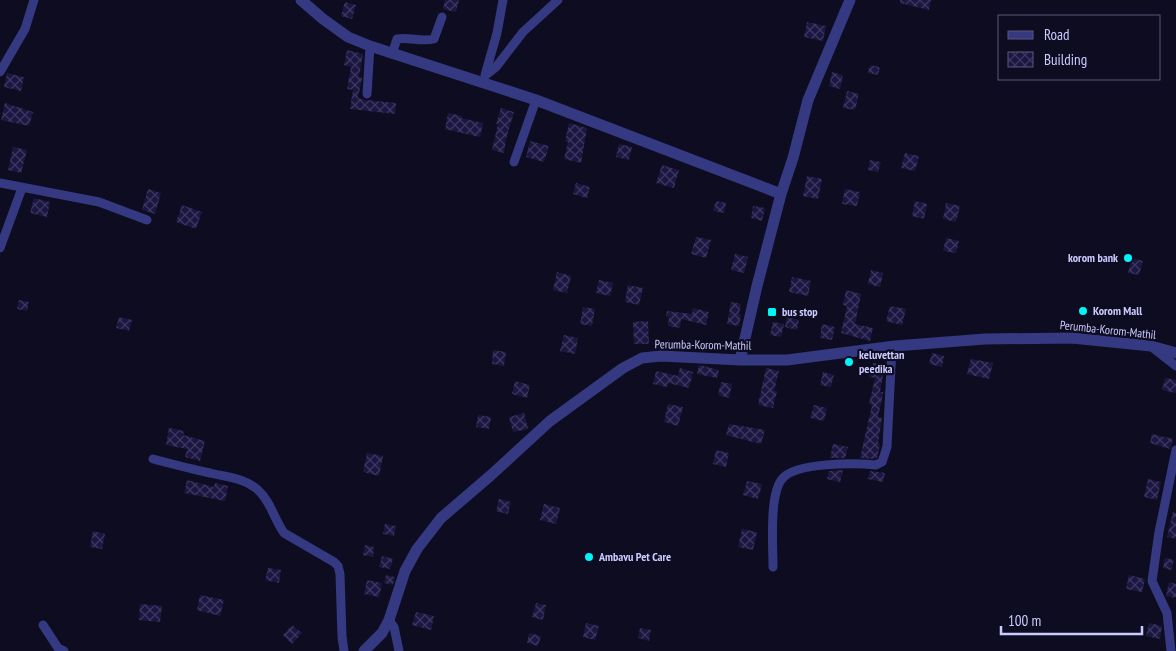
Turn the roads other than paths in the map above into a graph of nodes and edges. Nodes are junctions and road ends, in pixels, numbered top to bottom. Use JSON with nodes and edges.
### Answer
{"nodes":[{"id":1,"x":34,"y":0,"type":"edge"},
{"id":2,"x":302,"y":0,"type":"edge"},
{"id":3,"x":503,"y":0,"type":"edge"},
{"id":4,"x":558,"y":0,"type":"edge"},
{"id":5,"x":850,"y":0,"type":"edge"},
{"id":6,"x":442,"y":18,"type":"dead end"},
{"id":7,"x":370,"y":46,"type":"junction"},
{"id":8,"x":392,"y":54,"type":"junction"},
{"id":9,"x":0,"y":72,"type":"edge"},
{"id":10,"x":485,"y":79,"type":"junction"},
{"id":11,"x":366,"y":94,"type":"dead end"},
{"id":12,"x":536,"y":100,"type":"junction"},
{"id":13,"x":514,"y":162,"type":"dead end"},
{"id":14,"x":0,"y":183,"type":"edge"},
{"id":15,"x":22,"y":188,"type":"junction"},
{"id":16,"x":781,"y":194,"type":"junction"},
{"id":17,"x":147,"y":220,"type":"dead end"},
{"id":18,"x":0,"y":248,"type":"edge"},
{"id":19,"x":1151,"y":346,"type":"junction"},
{"id":20,"x":892,"y":347,"type":"junction"},
{"id":21,"x":1176,"y":353,"type":"edge"},
{"id":22,"x":740,"y":360,"type":"junction"},
{"id":23,"x":1176,"y":366,"type":"edge"},
{"id":24,"x":1176,"y":450,"type":"edge"},
{"id":25,"x":153,"y":459,"type":"dead end"},
{"id":26,"x":773,"y":567,"type":"dead end"},
{"id":27,"x":390,"y":620,"type":"junction"},
{"id":28,"x":43,"y":625,"type":"dead end"},
{"id":29,"x":64,"y":651,"type":"edge"},
{"id":30,"x":344,"y":651,"type":"edge"},
{"id":31,"x":364,"y":651,"type":"edge"},
{"id":32,"x":400,"y":651,"type":"edge"},
{"id":33,"x":1171,"y":651,"type":"edge"}],
"edges":[{"from":1,"to":9,"type":"street"},
{"from":2,"to":7,"type":"street"},
{"from":3,"to":10,"type":"street"},
{"from":4,"to":10,"type":"street"},
{"from":5,"to":16,"type":"street"},
{"from":6,"to":8,"type":"street"},
{"from":7,"to":8,"type":"street"},
{"from":7,"to":11,"type":"street"},
{"from":8,"to":10,"type":"street"},
{"from":10,"to":12,"type":"street"},
{"from":12,"to":13,"type":"street"},
{"from":12,"to":16,"type":"street"},
{"from":14,"to":15,"type":"street"},
{"from":15,"to":17,"type":"street"},
{"from":15,"to":18,"type":"street"},
{"from":16,"to":22,"type":"street"},
{"from":19,"to":20,"type":"street","name":"Perumba-Korom-Mathil"},
{"from":19,"to":21,"type":"street","name":"Perumba-Korom-Mathil"},
{"from":19,"to":23,"type":"street"},
{"from":20,"to":22,"type":"street","name":"Perumba-Korom-Mathil"},
{"from":20,"to":26,"type":"street"},
{"from":22,"to":27,"type":"street","name":"Perumba-Korom-Mathil"},
{"from":24,"to":33,"type":"street"},
{"from":25,"to":30,"type":"street"},
{"from":27,"to":31,"type":"street","name":"Perumba-Korom-Mathil"},
{"from":27,"to":32,"type":"street"},
{"from":28,"to":29,"type":"street"}]}
